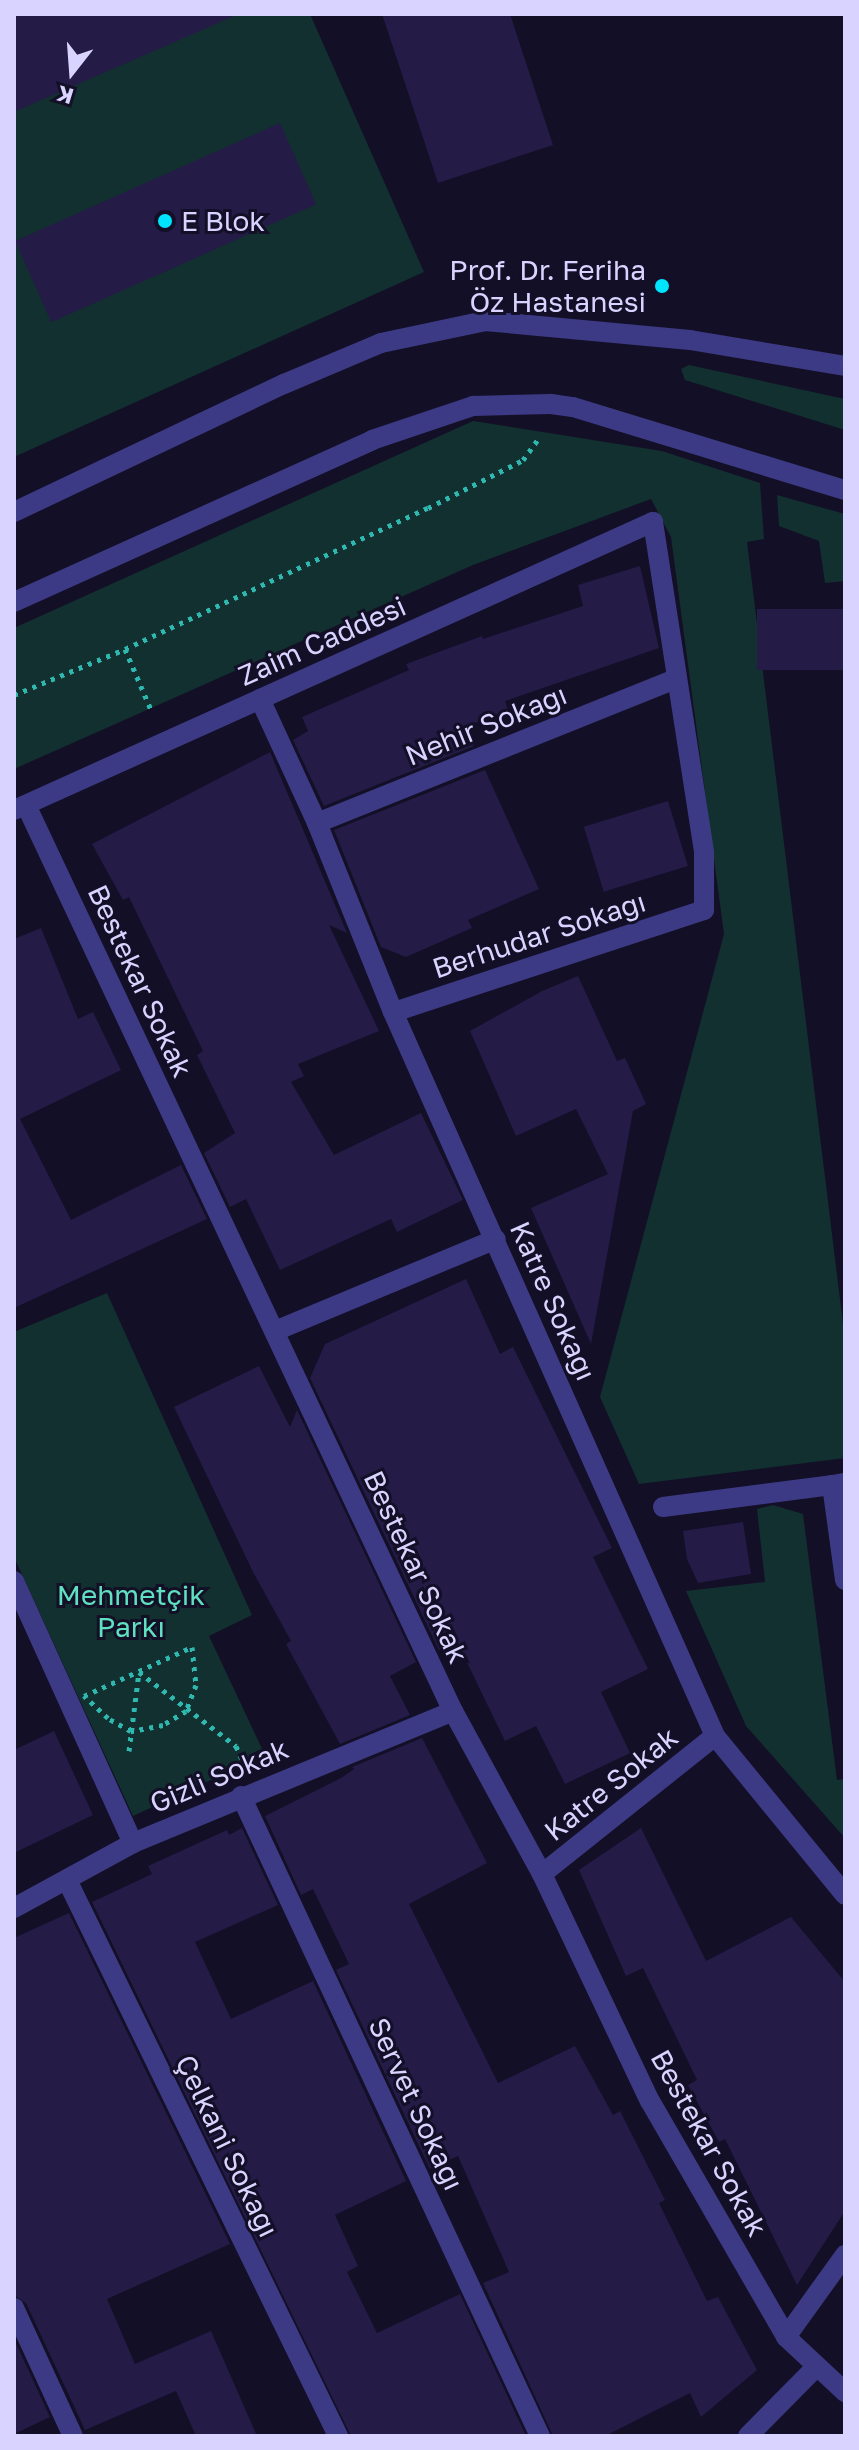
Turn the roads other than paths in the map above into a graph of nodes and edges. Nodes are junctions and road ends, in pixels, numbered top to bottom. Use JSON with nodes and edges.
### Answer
{"nodes":[{"id":1,"x":845,"y":366,"type":"edge"},
{"id":2,"x":845,"y":490,"type":"edge"},
{"id":3,"x":14,"y":512,"type":"edge"},
{"id":4,"x":14,"y":602,"type":"edge"},
{"id":5,"x":676,"y":679,"type":"junction"},
{"id":6,"x":260,"y":699,"type":"junction"},
{"id":7,"x":20,"y":808,"type":"edge"},
{"id":8,"x":317,"y":823,"type":"junction"},
{"id":9,"x":393,"y":1012,"type":"junction"},
{"id":10,"x":496,"y":1239,"type":"junction"},
{"id":11,"x":275,"y":1331,"type":"junction"},
{"id":12,"x":838,"y":1484,"type":"edge"},
{"id":13,"x":663,"y":1507,"type":"dead end"},
{"id":14,"x":845,"y":1580,"type":"edge"},
{"id":15,"x":14,"y":1581,"type":"edge"},
{"id":16,"x":453,"y":1711,"type":"junction"},
{"id":17,"x":715,"y":1736,"type":"junction"},
{"id":18,"x":249,"y":1794,"type":"junction"},
{"id":19,"x":133,"y":1843,"type":"junction"},
{"id":20,"x":542,"y":1874,"type":"junction"},
{"id":21,"x":67,"y":1880,"type":"junction"},
{"id":22,"x":845,"y":1895,"type":"edge"},
{"id":23,"x":14,"y":1908,"type":"edge"},
{"id":24,"x":845,"y":2255,"type":"edge"},
{"id":25,"x":14,"y":2308,"type":"edge"},
{"id":26,"x":786,"y":2337,"type":"junction"},
{"id":27,"x":816,"y":2367,"type":"junction"},
{"id":28,"x":845,"y":2392,"type":"edge"},
{"id":29,"x":73,"y":2436,"type":"edge"},
{"id":30,"x":338,"y":2436,"type":"edge"},
{"id":31,"x":540,"y":2436,"type":"edge"},
{"id":32,"x":748,"y":2436,"type":"edge"}],
"edges":[{"from":1,"to":3,"type":"street"},
{"from":2,"to":4,"type":"street"},
{"from":5,"to":6,"type":"street","name":"Zaim Caddesi"},
{"from":5,"to":8,"type":"street","name":"Nehir Sokağı"},
{"from":5,"to":9,"type":"street","name":"Berhudar Sokağı"},
{"from":6,"to":7,"type":"street","name":"Zaim Caddesi"},
{"from":6,"to":8,"type":"street","name":"Katre Sokağı"},
{"from":7,"to":11,"type":"street","name":"Bestekar Sokak"},
{"from":8,"to":9,"type":"street","name":"Katre Sokağı"},
{"from":9,"to":10,"type":"street","name":"Katre Sokağı"},
{"from":10,"to":11,"type":"street"},
{"from":10,"to":17,"type":"street","name":"Katre Sokağı"},
{"from":11,"to":16,"type":"street","name":"Bestekar Sokak"},
{"from":12,"to":13,"type":"street"},
{"from":12,"to":14,"type":"street"},
{"from":15,"to":19,"type":"street"},
{"from":16,"to":18,"type":"street","name":"Gizli Sokak"},
{"from":16,"to":20,"type":"street","name":"Bestekar Sokak"},
{"from":17,"to":20,"type":"street","name":"Katre Sokak"},
{"from":17,"to":22,"type":"street","name":"Katre Sokağı"},
{"from":18,"to":19,"type":"street","name":"Gizli Sokak"},
{"from":18,"to":31,"type":"street","name":"Servet Sokağı"},
{"from":19,"to":21,"type":"street","name":"Gizli Sokak"},
{"from":20,"to":26,"type":"street","name":"Bestekar Sokak"},
{"from":21,"to":23,"type":"street","name":"Gizli Sokak"},
{"from":21,"to":30,"type":"street","name":"Çelkani Sokağı"},
{"from":24,"to":26,"type":"street"},
{"from":25,"to":29,"type":"street"},
{"from":26,"to":27,"type":"street","name":"Bestekar Sokak"},
{"from":27,"to":28,"type":"street","name":"Bestekar Sokak"},
{"from":27,"to":32,"type":"street"}]}
